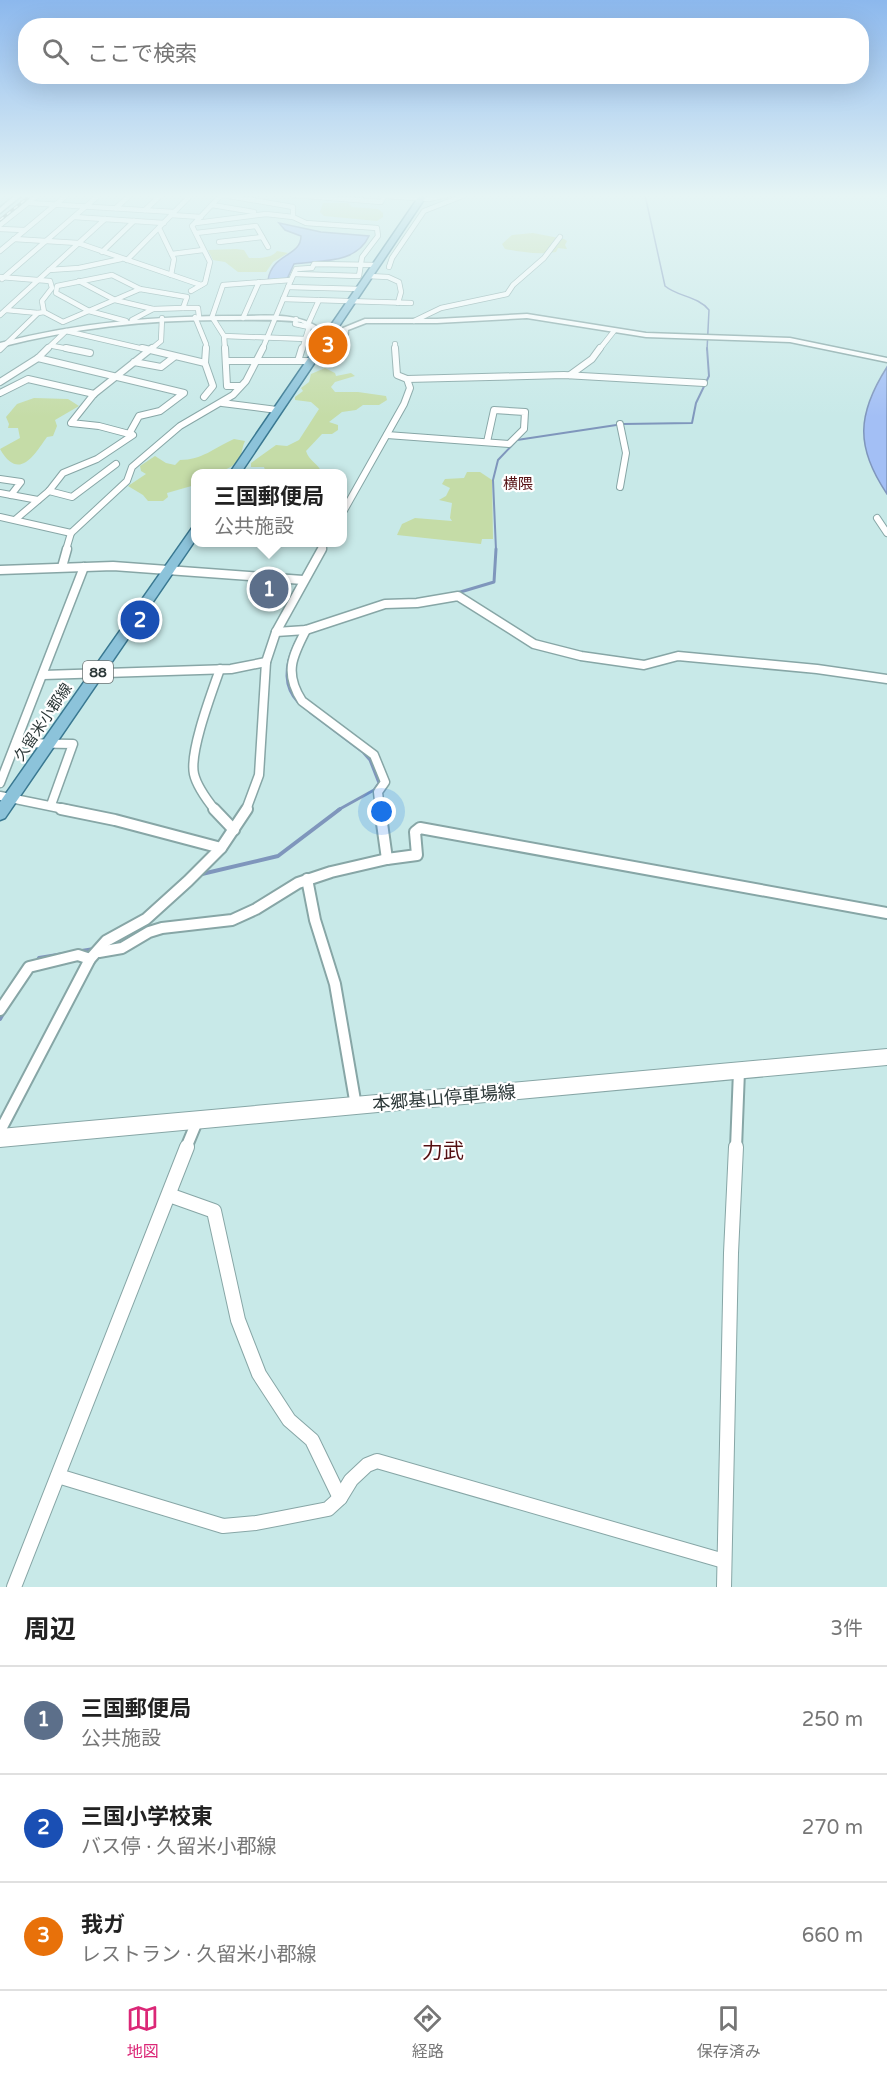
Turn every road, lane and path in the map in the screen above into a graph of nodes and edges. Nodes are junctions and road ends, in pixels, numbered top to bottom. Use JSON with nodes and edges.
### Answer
{"nodes":[{"id":1,"x":13,"y":269,"type":"edge"},
{"id":2,"x":63,"y":269,"type":"edge"},
{"id":3,"x":154,"y":269,"type":"edge"},
{"id":4,"x":173,"y":269,"type":"edge"},
{"id":5,"x":209,"y":269,"type":"edge"},
{"id":6,"x":296,"y":269,"type":"edge"},
{"id":7,"x":361,"y":269,"type":"edge"},
{"id":8,"x":373,"y":269,"type":"edge"},
{"id":9,"x":531,"y":269,"type":"edge"},
{"id":10,"x":49,"y":270,"type":"joint"},
{"id":11,"x":171,"y":275,"type":"junction"},
{"id":12,"x":368,"y":276,"type":"junction"},
{"id":13,"x":292,"y":277,"type":"junction"},
{"id":14,"x":1,"y":279,"type":"edge"},
{"id":15,"x":38,"y":280,"type":"junction"},
{"id":16,"x":80,"y":281,"type":"junction"},
{"id":17,"x":259,"y":282,"type":"junction"},
{"id":18,"x":201,"y":285,"type":"junction"},
{"id":19,"x":288,"y":287,"type":"junction"},
{"id":20,"x":360,"y":288,"type":"junction"},
{"id":21,"x":140,"y":289,"type":"junction"},
{"id":22,"x":191,"y":291,"type":"dead end"},
{"id":23,"x":283,"y":299,"type":"junction"},
{"id":24,"x":115,"y":300,"type":"junction"},
{"id":25,"x":319,"y":300,"type":"junction"},
{"id":26,"x":351,"y":301,"type":"junction"},
{"id":27,"x":398,"y":303,"type":"junction"},
{"id":28,"x":411,"y":303,"type":"dead end"},
{"id":29,"x":183,"y":308,"type":"junction"},
{"id":30,"x":153,"y":309,"type":"junction"},
{"id":31,"x":6,"y":310,"type":"junction"},
{"id":32,"x":89,"y":311,"type":"junction"},
{"id":33,"x":41,"y":312,"type":"junction"},
{"id":34,"x":0,"y":315,"type":"edge"},
{"id":35,"x":197,"y":317,"type":"junction"},
{"id":36,"x":212,"y":317,"type":"junction"},
{"id":37,"x":162,"y":318,"type":"junction"},
{"id":38,"x":243,"y":318,"type":"junction"},
{"id":39,"x":275,"y":319,"type":"junction"},
{"id":40,"x":296,"y":319,"type":"junction"},
{"id":41,"x":129,"y":320,"type":"junction"},
{"id":42,"x":414,"y":321,"type":"junction"},
{"id":43,"x":309,"y":322,"type":"junction"},
{"id":44,"x":66,"y":331,"type":"junction"},
{"id":45,"x":614,"y":331,"type":"junction"},
{"id":46,"x":224,"y":336,"type":"junction"},
{"id":47,"x":268,"y":338,"type":"junction"},
{"id":48,"x":306,"y":339,"type":"junction"},
{"id":49,"x":325,"y":341,"type":"junction"},
{"id":50,"x":4,"y":344,"type":"edge"},
{"id":51,"x":395,"y":344,"type":"dead end"},
{"id":52,"x":53,"y":346,"type":"junction"},
{"id":53,"x":0,"y":350,"type":"edge"},
{"id":54,"x":150,"y":350,"type":"junction"},
{"id":55,"x":90,"y":353,"type":"dead end"},
{"id":56,"x":174,"y":357,"type":"junction"},
{"id":57,"x":38,"y":358,"type":"junction"},
{"id":58,"x":887,"y":360,"type":"edge"},
{"id":59,"x":226,"y":361,"type":"junction"},
{"id":60,"x":298,"y":361,"type":"junction"},
{"id":61,"x":310,"y":361,"type":"junction"},
{"id":62,"x":134,"y":362,"type":"junction"},
{"id":63,"x":256,"y":362,"type":"junction"},
{"id":64,"x":205,"y":363,"type":"junction"},
{"id":65,"x":570,"y":375,"type":"junction"},
{"id":66,"x":115,"y":377,"type":"junction"},
{"id":67,"x":407,"y":379,"type":"junction"},
{"id":68,"x":0,"y":382,"type":"edge"},
{"id":69,"x":704,"y":382,"type":"dead end"},
{"id":70,"x":240,"y":386,"type":"junction"},
{"id":71,"x":0,"y":393,"type":"edge"},
{"id":72,"x":184,"y":393,"type":"junction"},
{"id":73,"x":94,"y":394,"type":"junction"},
{"id":74,"x":204,"y":397,"type":"junction"},
{"id":75,"x":222,"y":403,"type":"junction"},
{"id":76,"x":215,"y":407,"type":"junction"},
{"id":77,"x":277,"y":410,"type":"junction"},
{"id":78,"x":620,"y":424,"type":"dead end"},
{"id":79,"x":129,"y":434,"type":"junction"},
{"id":80,"x":387,"y":435,"type":"junction"},
{"id":81,"x":487,"y":442,"type":"junction"},
{"id":82,"x":97,"y":459,"type":"junction"},
{"id":83,"x":116,"y":464,"type":"junction"},
{"id":84,"x":132,"y":468,"type":"junction"},
{"id":85,"x":237,"y":469,"type":"edge"},
{"id":86,"x":0,"y":479,"type":"edge"},
{"id":87,"x":620,"y":487,"type":"dead end"},
{"id":88,"x":49,"y":491,"type":"junction"},
{"id":89,"x":0,"y":493,"type":"edge"},
{"id":90,"x":11,"y":495,"type":"junction"},
{"id":91,"x":38,"y":500,"type":"junction"},
{"id":92,"x":347,"y":505,"type":"edge"},
{"id":93,"x":0,"y":517,"type":"edge"},
{"id":94,"x":877,"y":518,"type":"dead end"},
{"id":95,"x":16,"y":519,"type":"junction"},
{"id":96,"x":71,"y":533,"type":"junction"},
{"id":97,"x":887,"y":533,"type":"edge"},
{"id":98,"x":191,"y":536,"type":"edge"},
{"id":99,"x":324,"y":547,"type":"edge"},
{"id":100,"x":62,"y":567,"type":"junction"},
{"id":101,"x":84,"y":567,"type":"junction"},
{"id":102,"x":169,"y":569,"type":"junction"},
{"id":103,"x":0,"y":570,"type":"edge"},
{"id":104,"x":303,"y":580,"type":"junction"},
{"id":105,"x":306,"y":630,"type":"junction"},
{"id":106,"x":276,"y":632,"type":"junction"},
{"id":107,"x":266,"y":662,"type":"junction"},
{"id":108,"x":220,"y":669,"type":"junction"},
{"id":109,"x":96,"y":674,"type":"junction"},
{"id":110,"x":43,"y":675,"type":"junction"},
{"id":111,"x":887,"y":679,"type":"edge"},
{"id":112,"x":16,"y":743,"type":"junction"},
{"id":113,"x":50,"y":743,"type":"junction"},
{"id":114,"x":0,"y":783,"type":"edge"},
{"id":115,"x":5,"y":797,"type":"edge"},
{"id":116,"x":51,"y":805,"type":"junction"},
{"id":117,"x":0,"y":814,"type":"edge"},
{"id":118,"x":234,"y":830,"type":"junction"},
{"id":119,"x":221,"y":848,"type":"junction"},
{"id":120,"x":387,"y":859,"type":"junction"},
{"id":121,"x":307,"y":879,"type":"junction"},
{"id":122,"x":887,"y":913,"type":"edge"},
{"id":123,"x":94,"y":956,"type":"junction"},
{"id":124,"x":0,"y":1010,"type":"edge"},
{"id":125,"x":887,"y":1057,"type":"edge"},
{"id":126,"x":739,"y":1071,"type":"junction"},
{"id":127,"x":356,"y":1106,"type":"junction"},
{"id":128,"x":198,"y":1119,"type":"junction"},
{"id":129,"x":0,"y":1131,"type":"edge"},
{"id":130,"x":0,"y":1138,"type":"edge"},
{"id":131,"x":169,"y":1195,"type":"junction"},
{"id":132,"x":58,"y":1476,"type":"junction"},
{"id":133,"x":340,"y":1498,"type":"junction"},
{"id":134,"x":724,"y":1561,"type":"junction"},
{"id":135,"x":14,"y":1587,"type":"edge"},
{"id":136,"x":724,"y":1587,"type":"edge"}],
"edges":[{"from":1,"to":14,"type":"street"},
{"from":2,"to":10,"type":"street"},
{"from":3,"to":11,"type":"street"},
{"from":4,"to":11,"type":"street"},
{"from":5,"to":18,"type":"street"},
{"from":6,"to":13,"type":"street"},
{"from":7,"to":13,"type":"street"},
{"from":8,"to":12,"type":"main road"},
{"from":9,"to":42,"type":"street"},
{"from":10,"to":15,"type":"street"},
{"from":11,"to":18,"type":"street"},
{"from":12,"to":20,"type":"main road"},
{"from":12,"to":27,"type":"street"},
{"from":13,"to":17,"type":"street"},
{"from":13,"to":19,"type":"street"},
{"from":14,"to":15,"type":"street"},
{"from":15,"to":31,"type":"street"},
{"from":15,"to":33,"type":"street"},
{"from":16,"to":21,"type":"street"},
{"from":16,"to":24,"type":"street"},
{"from":16,"to":32,"type":"street"},
{"from":17,"to":36,"type":"street"},
{"from":17,"to":38,"type":"street"},
{"from":18,"to":22,"type":"street"},
{"from":19,"to":20,"type":"street"},
{"from":19,"to":23,"type":"street"},
{"from":20,"to":26,"type":"main road"},
{"from":21,"to":24,"type":"street"},
{"from":21,"to":29,"type":"street"},
{"from":23,"to":25,"type":"street"},
{"from":23,"to":39,"type":"street"},
{"from":24,"to":30,"type":"street"},
{"from":24,"to":32,"type":"street"},
{"from":25,"to":26,"type":"street"},
{"from":25,"to":43,"type":"street"},
{"from":26,"to":27,"type":"street"},
{"from":26,"to":49,"type":"main road"},
{"from":27,"to":28,"type":"street"},
{"from":29,"to":30,"type":"street"},
{"from":29,"to":35,"type":"street"},
{"from":30,"to":41,"type":"street"},
{"from":31,"to":33,"type":"street"},
{"from":31,"to":34,"type":"street"},
{"from":32,"to":33,"type":"street"},
{"from":32,"to":41,"type":"street"},
{"from":33,"to":50,"type":"street"},
{"from":35,"to":36,"type":"street"},
{"from":35,"to":37,"type":"street"},
{"from":35,"to":64,"type":"street"},
{"from":36,"to":38,"type":"street"},
{"from":36,"to":46,"type":"street"},
{"from":37,"to":41,"type":"street"},
{"from":37,"to":54,"type":"street"},
{"from":38,"to":39,"type":"street"},
{"from":39,"to":40,"type":"street"},
{"from":39,"to":47,"type":"street"},
{"from":40,"to":43,"type":"street"},
{"from":40,"to":48,"type":"street"},
{"from":41,"to":44,"type":"street"},
{"from":42,"to":45,"type":"street"},
{"from":42,"to":49,"type":"street"},
{"from":43,"to":49,"type":"street"},
{"from":44,"to":50,"type":"street"},
{"from":44,"to":52,"type":"street"},
{"from":44,"to":54,"type":"street"},
{"from":45,"to":58,"type":"street"},
{"from":45,"to":65,"type":"street"},
{"from":46,"to":47,"type":"street"},
{"from":46,"to":59,"type":"street"},
{"from":47,"to":48,"type":"street"},
{"from":47,"to":63,"type":"street"},
{"from":48,"to":60,"type":"street"},
{"from":49,"to":61,"type":"main road"},
{"from":50,"to":53,"type":"street"},
{"from":51,"to":67,"type":"street"},
{"from":52,"to":55,"type":"street"},
{"from":52,"to":57,"type":"street"},
{"from":54,"to":56,"type":"street"},
{"from":54,"to":62,"type":"street"},
{"from":56,"to":62,"type":"street"},
{"from":56,"to":64,"type":"street"},
{"from":57,"to":66,"type":"street"},
{"from":57,"to":68,"type":"street"},
{"from":59,"to":63,"type":"street"},
{"from":59,"to":70,"type":"street"},
{"from":60,"to":61,"type":"street"},
{"from":60,"to":63,"type":"street"},
{"from":61,"to":77,"type":"main road"},
{"from":62,"to":66,"type":"street"},
{"from":63,"to":70,"type":"street"},
{"from":64,"to":74,"type":"street"},
{"from":65,"to":67,"type":"street"},
{"from":65,"to":69,"type":"street"},
{"from":66,"to":72,"type":"street"},
{"from":66,"to":73,"type":"street"},
{"from":67,"to":80,"type":"street"},
{"from":70,"to":75,"type":"street"},
{"from":71,"to":73,"type":"street"},
{"from":72,"to":74,"type":"street"},
{"from":72,"to":79,"type":"street"},
{"from":73,"to":79,"type":"street"},
{"from":74,"to":76,"type":"street"},
{"from":75,"to":76,"type":"street"},
{"from":75,"to":77,"type":"street"},
{"from":76,"to":84,"type":"street"},
{"from":77,"to":85,"type":"main road"},
{"from":78,"to":87,"type":"street"},
{"from":79,"to":82,"type":"street"},
{"from":80,"to":81,"type":"street"},
{"from":80,"to":92,"type":"street"},
{"from":81,"to":81,"type":"street"},
{"from":82,"to":83,"type":"street"},
{"from":82,"to":88,"type":"street"},
{"from":83,"to":84,"type":"street"},
{"from":83,"to":88,"type":"street"},
{"from":84,"to":96,"type":"street"},
{"from":86,"to":90,"type":"street"},
{"from":88,"to":91,"type":"street"},
{"from":89,"to":90,"type":"street"},
{"from":90,"to":91,"type":"street"},
{"from":91,"to":95,"type":"street"},
{"from":93,"to":95,"type":"street"},
{"from":94,"to":97,"type":"street"},
{"from":95,"to":96,"type":"street"},
{"from":96,"to":100,"type":"street"},
{"from":98,"to":102,"type":"main road","name":"久留米小郡線","number":"88"},
{"from":99,"to":104,"type":"street"},
{"from":100,"to":101,"type":"street"},
{"from":100,"to":103,"type":"street"},
{"from":101,"to":102,"type":"street"},
{"from":101,"to":110,"type":"street"},
{"from":102,"to":104,"type":"street"},
{"from":102,"to":109,"type":"main road","name":"久留米小郡線","number":"88"},
{"from":104,"to":106,"type":"street"},
{"from":105,"to":106,"type":"street"},
{"from":105,"to":111,"type":"street"},
{"from":105,"to":120,"type":"street"},
{"from":106,"to":107,"type":"street"},
{"from":107,"to":108,"type":"street"},
{"from":107,"to":118,"type":"street"},
{"from":108,"to":109,"type":"street"},
{"from":108,"to":118,"type":"street"},
{"from":109,"to":110,"type":"street"},
{"from":109,"to":113,"type":"main road","name":"久留米小郡線","number":"88"},
{"from":110,"to":112,"type":"street"},
{"from":112,"to":113,"type":"street"},
{"from":112,"to":114,"type":"street"},
{"from":113,"to":115,"type":"main road","name":"久留米小郡線","number":"88"},
{"from":113,"to":116,"type":"street"},
{"from":115,"to":116,"type":"street"},
{"from":115,"to":117,"type":"main road","name":"久留米小郡線","number":"88"},
{"from":116,"to":119,"type":"street"},
{"from":118,"to":119,"type":"street"},
{"from":119,"to":123,"type":"street"},
{"from":120,"to":121,"type":"street"},
{"from":120,"to":122,"type":"street"},
{"from":121,"to":123,"type":"street"},
{"from":121,"to":127,"type":"street"},
{"from":123,"to":124,"type":"street"},
{"from":123,"to":129,"type":"street"},
{"from":125,"to":126,"type":"main road","name":"本郷基山停車場線"},
{"from":126,"to":127,"type":"main road","name":"本郷基山停車場線"},
{"from":126,"to":134,"type":"street"},
{"from":127,"to":128,"type":"main road","name":"本郷基山停車場線"},
{"from":128,"to":130,"type":"main road","name":"本郷基山停車場線"},
{"from":128,"to":131,"type":"street"},
{"from":131,"to":132,"type":"street"},
{"from":131,"to":133,"type":"street"},
{"from":132,"to":133,"type":"street"},
{"from":132,"to":135,"type":"street"},
{"from":133,"to":134,"type":"street"},
{"from":134,"to":136,"type":"street"}]}
